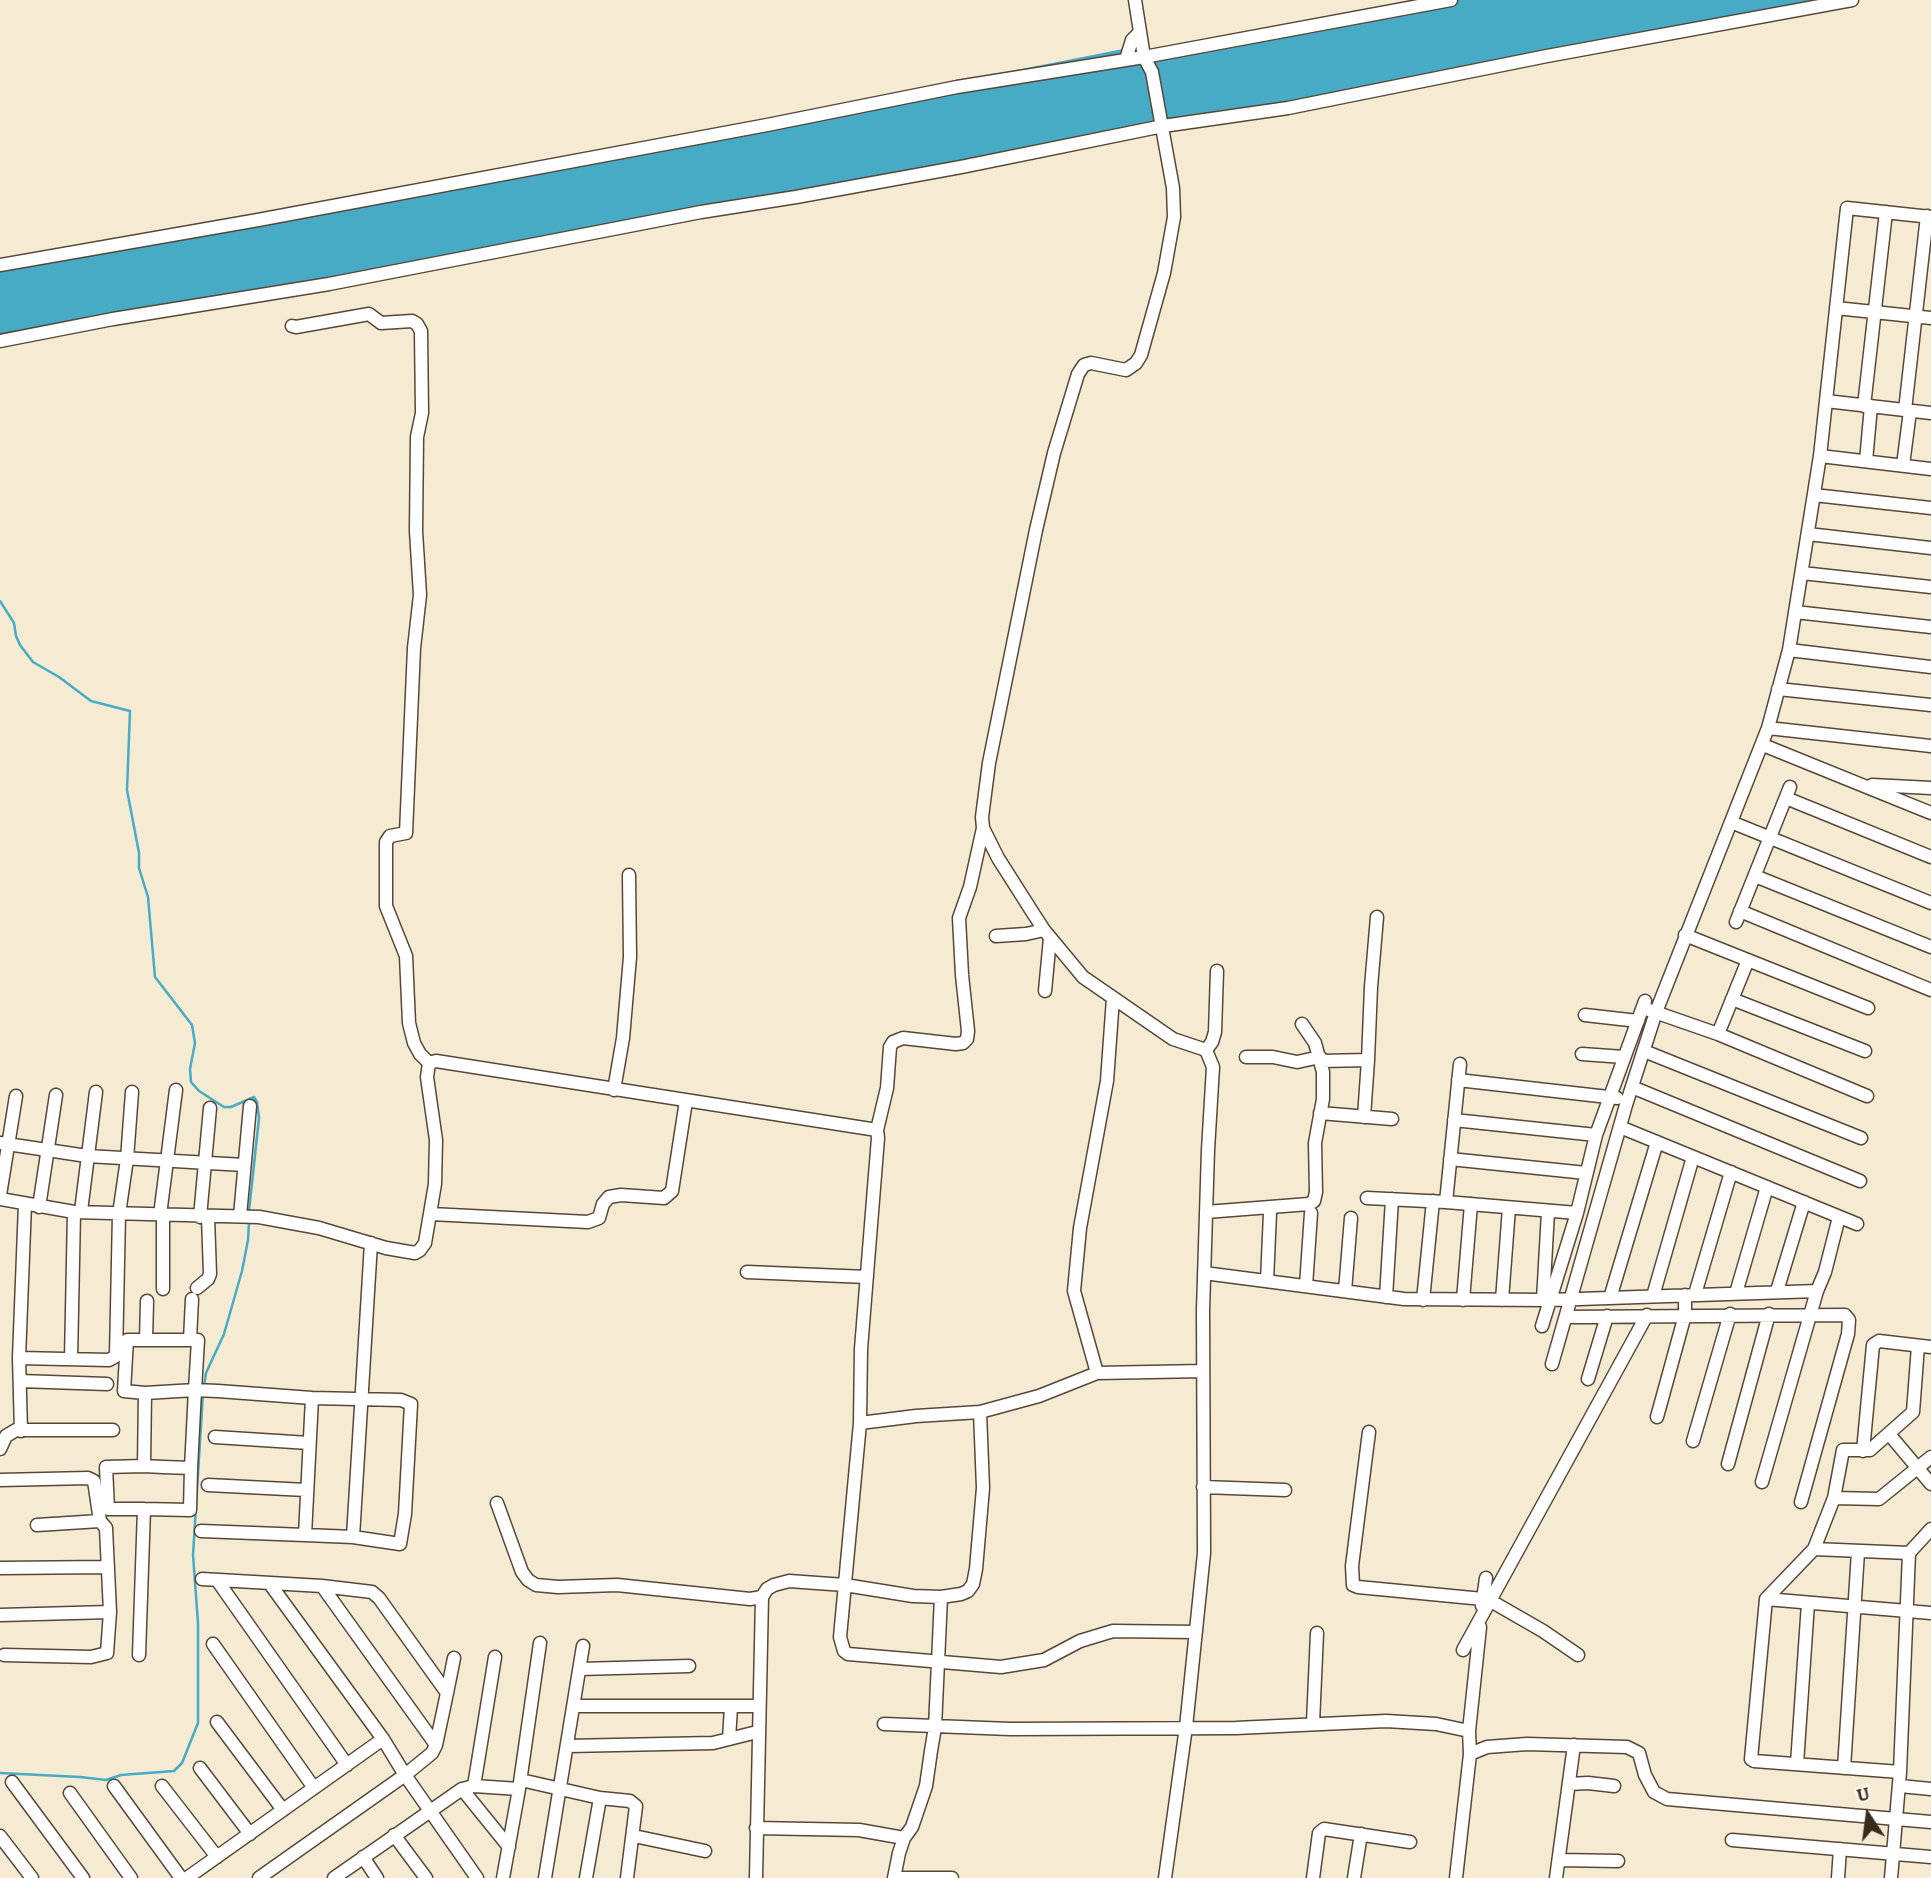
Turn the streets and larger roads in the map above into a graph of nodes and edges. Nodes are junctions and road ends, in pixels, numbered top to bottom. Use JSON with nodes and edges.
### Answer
{"nodes":[{"id":1,"x":1135,"y":0,"type":"edge"},
{"id":2,"x":1451,"y":0,"type":"edge"},
{"id":3,"x":1852,"y":0,"type":"edge"},
{"id":4,"x":1139,"y":33,"type":"junction"},
{"id":5,"x":1144,"y":57,"type":"junction"},
{"id":6,"x":1126,"y":59,"type":"junction"},
{"id":7,"x":1162,"y":120,"type":"junction"},
{"id":8,"x":1886,"y":212,"type":"junction"},
{"id":9,"x":1929,"y":216,"type":"edge"},
{"id":10,"x":0,"y":265,"type":"edge"},
{"id":11,"x":1836,"y":308,"type":"junction"},
{"id":12,"x":1875,"y":312,"type":"junction"},
{"id":13,"x":1916,"y":316,"type":"junction"},
{"id":14,"x":1931,"y":318,"type":"edge"},
{"id":15,"x":292,"y":326,"type":"dead end"},
{"id":16,"x":0,"y":341,"type":"edge"},
{"id":17,"x":1826,"y":401,"type":"junction"},
{"id":18,"x":1868,"y":406,"type":"junction"},
{"id":19,"x":1908,"y":410,"type":"junction"},
{"id":20,"x":1931,"y":413,"type":"edge"},
{"id":21,"x":1819,"y":456,"type":"junction"},
{"id":22,"x":1866,"y":461,"type":"junction"},
{"id":23,"x":1903,"y":465,"type":"junction"},
{"id":24,"x":1931,"y":469,"type":"edge"},
{"id":25,"x":1814,"y":495,"type":"junction"},
{"id":26,"x":1931,"y":508,"type":"edge"},
{"id":27,"x":1808,"y":534,"type":"junction"},
{"id":28,"x":1931,"y":548,"type":"edge"},
{"id":29,"x":1802,"y":573,"type":"junction"},
{"id":30,"x":1931,"y":587,"type":"edge"},
{"id":31,"x":1795,"y":612,"type":"junction"},
{"id":32,"x":1931,"y":627,"type":"edge"},
{"id":33,"x":1788,"y":650,"type":"junction"},
{"id":34,"x":1931,"y":667,"type":"edge"},
{"id":35,"x":1779,"y":689,"type":"junction"},
{"id":36,"x":1931,"y":705,"type":"edge"},
{"id":37,"x":1768,"y":728,"type":"junction"},
{"id":38,"x":1763,"y":745,"type":"junction"},
{"id":39,"x":1931,"y":746,"type":"edge"},
{"id":40,"x":1865,"y":785,"type":"junction"},
{"id":41,"x":1931,"y":788,"type":"edge"},
{"id":42,"x":1931,"y":813,"type":"edge"},
{"id":43,"x":1731,"y":822,"type":"junction"},
{"id":44,"x":983,"y":828,"type":"junction"},
{"id":45,"x":1771,"y":838,"type":"junction"},
{"id":46,"x":1931,"y":857,"type":"edge"},
{"id":47,"x":629,"y":874,"type":"dead end"},
{"id":48,"x":1755,"y":876,"type":"junction"},
{"id":49,"x":1931,"y":903,"type":"edge"},
{"id":50,"x":1377,"y":918,"type":"dead end"},
{"id":51,"x":1047,"y":934,"type":"junction"},
{"id":52,"x":1685,"y":935,"type":"junction"},
{"id":53,"x":996,"y":936,"type":"dead end"},
{"id":54,"x":1931,"y":947,"type":"edge"},
{"id":55,"x":1748,"y":960,"type":"junction"},
{"id":56,"x":1217,"y":971,"type":"dead end"},
{"id":57,"x":1931,"y":990,"type":"edge"},
{"id":58,"x":1045,"y":991,"type":"dead end"},
{"id":59,"x":1113,"y":998,"type":"junction"},
{"id":60,"x":1732,"y":999,"type":"junction"},
{"id":61,"x":1868,"y":1008,"type":"dead end"},
{"id":62,"x":1642,"y":1010,"type":"junction"},
{"id":63,"x":1656,"y":1012,"type":"junction"},
{"id":64,"x":1585,"y":1015,"type":"dead end"},
{"id":65,"x":1302,"y":1024,"type":"dead end"},
{"id":66,"x":1718,"y":1034,"type":"junction"},
{"id":67,"x":1206,"y":1050,"type":"junction"},
{"id":68,"x":1644,"y":1051,"type":"junction"},
{"id":69,"x":1865,"y":1051,"type":"dead end"},
{"id":70,"x":1582,"y":1054,"type":"dead end"},
{"id":71,"x":1246,"y":1057,"type":"dead end"},
{"id":72,"x":1624,"y":1057,"type":"junction"},
{"id":73,"x":1321,"y":1059,"type":"junction"},
{"id":74,"x":1368,"y":1060,"type":"junction"},
{"id":75,"x":429,"y":1063,"type":"junction"},
{"id":76,"x":1460,"y":1064,"type":"dead end"},
{"id":77,"x":1458,"y":1080,"type":"junction"},
{"id":78,"x":176,"y":1090,"type":"dead end"},
{"id":79,"x":614,"y":1090,"type":"junction"},
{"id":80,"x":96,"y":1092,"type":"dead end"},
{"id":81,"x":132,"y":1092,"type":"dead end"},
{"id":82,"x":1630,"y":1094,"type":"junction"},
{"id":83,"x":56,"y":1095,"type":"dead end"},
{"id":84,"x":16,"y":1096,"type":"dead end"},
{"id":85,"x":1867,"y":1096,"type":"dead end"},
{"id":86,"x":1609,"y":1097,"type":"junction"},
{"id":87,"x":686,"y":1101,"type":"junction"},
{"id":88,"x":250,"y":1106,"type":"dead end"},
{"id":89,"x":210,"y":1108,"type":"dead end"},
{"id":90,"x":1320,"y":1113,"type":"junction"},
{"id":91,"x":1364,"y":1117,"type":"junction"},
{"id":92,"x":1392,"y":1119,"type":"dead end"},
{"id":93,"x":1454,"y":1120,"type":"junction"},
{"id":94,"x":1620,"y":1127,"type":"junction"},
{"id":95,"x":877,"y":1129,"type":"junction"},
{"id":96,"x":1596,"y":1135,"type":"junction"},
{"id":97,"x":1861,"y":1138,"type":"dead end"},
{"id":98,"x":1657,"y":1142,"type":"junction"},
{"id":99,"x":4,"y":1144,"type":"edge"},
{"id":100,"x":47,"y":1151,"type":"junction"},
{"id":101,"x":87,"y":1156,"type":"junction"},
{"id":102,"x":1693,"y":1157,"type":"junction"},
{"id":103,"x":127,"y":1159,"type":"junction"},
{"id":104,"x":1450,"y":1159,"type":"junction"},
{"id":105,"x":166,"y":1162,"type":"junction"},
{"id":106,"x":204,"y":1164,"type":"junction"},
{"id":107,"x":244,"y":1166,"type":"junction"},
{"id":108,"x":1731,"y":1172,"type":"junction"},
{"id":109,"x":1586,"y":1173,"type":"junction"},
{"id":110,"x":1860,"y":1181,"type":"dead end"},
{"id":111,"x":1767,"y":1187,"type":"junction"},
{"id":112,"x":0,"y":1197,"type":"edge"},
{"id":113,"x":1367,"y":1198,"type":"dead end"},
{"id":114,"x":1392,"y":1199,"type":"junction"},
{"id":115,"x":1439,"y":1201,"type":"junction"},
{"id":116,"x":1804,"y":1202,"type":"junction"},
{"id":117,"x":25,"y":1204,"type":"junction"},
{"id":118,"x":1471,"y":1204,"type":"junction"},
{"id":119,"x":38,"y":1207,"type":"junction"},
{"id":120,"x":1509,"y":1208,"type":"junction"},
{"id":121,"x":77,"y":1212,"type":"junction"},
{"id":122,"x":1206,"y":1212,"type":"junction"},
{"id":123,"x":1549,"y":1212,"type":"junction"},
{"id":124,"x":119,"y":1213,"type":"junction"},
{"id":125,"x":1270,"y":1213,"type":"dead end"},
{"id":126,"x":1311,"y":1213,"type":"dead end"},
{"id":127,"x":1577,"y":1213,"type":"junction"},
{"id":128,"x":431,"y":1214,"type":"junction"},
{"id":129,"x":161,"y":1216,"type":"junction"},
{"id":130,"x":204,"y":1217,"type":"junction"},
{"id":131,"x":246,"y":1217,"type":"junction"},
{"id":132,"x":1839,"y":1217,"type":"junction"},
{"id":133,"x":1351,"y":1218,"type":"dead end"},
{"id":134,"x":1857,"y":1224,"type":"dead end"},
{"id":135,"x":371,"y":1243,"type":"junction"},
{"id":136,"x":747,"y":1272,"type":"dead end"},
{"id":137,"x":1204,"y":1273,"type":"junction"},
{"id":138,"x":867,"y":1277,"type":"junction"},
{"id":139,"x":1267,"y":1281,"type":"junction"},
{"id":140,"x":1306,"y":1286,"type":"junction"},
{"id":141,"x":163,"y":1289,"type":"dead end"},
{"id":142,"x":1345,"y":1291,"type":"junction"},
{"id":143,"x":1777,"y":1291,"type":"junction"},
{"id":144,"x":1817,"y":1291,"type":"junction"},
{"id":145,"x":1736,"y":1293,"type":"junction"},
{"id":146,"x":1690,"y":1295,"type":"junction"},
{"id":147,"x":1653,"y":1296,"type":"junction"},
{"id":148,"x":1386,"y":1297,"type":"junction"},
{"id":149,"x":1610,"y":1298,"type":"junction"},
{"id":150,"x":1572,"y":1299,"type":"junction"},
{"id":151,"x":1423,"y":1300,"type":"junction"},
{"id":152,"x":1463,"y":1300,"type":"junction"},
{"id":153,"x":1502,"y":1300,"type":"junction"},
{"id":154,"x":1546,"y":1300,"type":"junction"},
{"id":155,"x":146,"y":1301,"type":"dead end"},
{"id":156,"x":1810,"y":1313,"type":"junction"},
{"id":157,"x":1730,"y":1314,"type":"junction"},
{"id":158,"x":1769,"y":1314,"type":"junction"},
{"id":159,"x":1647,"y":1315,"type":"junction"},
{"id":160,"x":1685,"y":1315,"type":"junction"},
{"id":161,"x":1607,"y":1316,"type":"junction"},
{"id":162,"x":1566,"y":1317,"type":"junction"},
{"id":163,"x":1542,"y":1326,"type":"dead end"},
{"id":164,"x":146,"y":1340,"type":"junction"},
{"id":165,"x":190,"y":1340,"type":"junction"},
{"id":166,"x":1925,"y":1346,"type":"edge"},
{"id":167,"x":19,"y":1358,"type":"junction"},
{"id":168,"x":71,"y":1359,"type":"junction"},
{"id":169,"x":1552,"y":1364,"type":"dead end"},
{"id":170,"x":1203,"y":1371,"type":"junction"},
{"id":171,"x":1097,"y":1373,"type":"junction"},
{"id":172,"x":1588,"y":1379,"type":"dead end"},
{"id":173,"x":20,"y":1381,"type":"junction"},
{"id":174,"x":107,"y":1384,"type":"dead end"},
{"id":175,"x":201,"y":1390,"type":"junction"},
{"id":176,"x":145,"y":1393,"type":"junction"},
{"id":177,"x":312,"y":1398,"type":"junction"},
{"id":178,"x":363,"y":1401,"type":"junction"},
{"id":179,"x":980,"y":1412,"type":"junction"},
{"id":180,"x":1657,"y":1417,"type":"dead end"},
{"id":181,"x":860,"y":1423,"type":"junction"},
{"id":182,"x":113,"y":1430,"type":"dead end"},
{"id":183,"x":21,"y":1431,"type":"junction"},
{"id":184,"x":1369,"y":1432,"type":"dead end"},
{"id":185,"x":1889,"y":1434,"type":"junction"},
{"id":186,"x":215,"y":1437,"type":"dead end"},
{"id":187,"x":1693,"y":1441,"type":"dead end"},
{"id":188,"x":309,"y":1443,"type":"junction"},
{"id":189,"x":0,"y":1449,"type":"edge"},
{"id":190,"x":1863,"y":1451,"type":"junction"},
{"id":191,"x":1931,"y":1457,"type":"edge"},
{"id":192,"x":1728,"y":1464,"type":"dead end"},
{"id":193,"x":144,"y":1466,"type":"junction"},
{"id":194,"x":191,"y":1468,"type":"junction"},
{"id":195,"x":1917,"y":1469,"type":"junction"},
{"id":196,"x":0,"y":1480,"type":"edge"},
{"id":197,"x":1762,"y":1482,"type":"dead end"},
{"id":198,"x":1931,"y":1484,"type":"edge"},
{"id":199,"x":208,"y":1485,"type":"dead end"},
{"id":200,"x":1203,"y":1487,"type":"junction"},
{"id":201,"x":306,"y":1490,"type":"junction"},
{"id":202,"x":1285,"y":1490,"type":"dead end"},
{"id":203,"x":1835,"y":1498,"type":"junction"},
{"id":204,"x":1801,"y":1502,"type":"dead end"},
{"id":205,"x":497,"y":1503,"type":"dead end"},
{"id":206,"x":144,"y":1509,"type":"junction"},
{"id":207,"x":100,"y":1521,"type":"junction"},
{"id":208,"x":37,"y":1525,"type":"dead end"},
{"id":209,"x":1931,"y":1529,"type":"edge"},
{"id":210,"x":201,"y":1531,"type":"dead end"},
{"id":211,"x":305,"y":1535,"type":"junction"},
{"id":212,"x":353,"y":1538,"type":"junction"},
{"id":213,"x":1814,"y":1549,"type":"junction"},
{"id":214,"x":1858,"y":1552,"type":"junction"},
{"id":215,"x":1909,"y":1553,"type":"junction"},
{"id":216,"x":108,"y":1567,"type":"junction"},
{"id":217,"x":0,"y":1568,"type":"edge"},
{"id":218,"x":1486,"y":1578,"type":"dead end"},
{"id":219,"x":202,"y":1579,"type":"dead end"},
{"id":220,"x":217,"y":1580,"type":"junction"},
{"id":221,"x":270,"y":1584,"type":"junction"},
{"id":222,"x":845,"y":1585,"type":"junction"},
{"id":223,"x":322,"y":1586,"type":"junction"},
{"id":224,"x":762,"y":1597,"type":"junction"},
{"id":225,"x":941,"y":1597,"type":"junction"},
{"id":226,"x":1483,"y":1599,"type":"junction"},
{"id":227,"x":1766,"y":1599,"type":"junction"},
{"id":228,"x":1808,"y":1603,"type":"junction"},
{"id":229,"x":1854,"y":1606,"type":"junction"},
{"id":230,"x":1906,"y":1611,"type":"junction"},
{"id":231,"x":110,"y":1612,"type":"junction"},
{"id":232,"x":1931,"y":1613,"type":"edge"},
{"id":233,"x":0,"y":1615,"type":"edge"},
{"id":234,"x":1196,"y":1632,"type":"junction"},
{"id":235,"x":1318,"y":1633,"type":"dead end"},
{"id":236,"x":540,"y":1643,"type":"dead end"},
{"id":237,"x":213,"y":1644,"type":"dead end"},
{"id":238,"x":583,"y":1646,"type":"dead end"},
{"id":239,"x":1463,"y":1650,"type":"dead end"},
{"id":240,"x":139,"y":1655,"type":"dead end"},
{"id":241,"x":1578,"y":1655,"type":"dead end"},
{"id":242,"x":4,"y":1656,"type":"dead end"},
{"id":243,"x":495,"y":1657,"type":"dead end"},
{"id":244,"x":454,"y":1658,"type":"dead end"},
{"id":245,"x":937,"y":1662,"type":"junction"},
{"id":246,"x":689,"y":1666,"type":"dead end"},
{"id":247,"x":580,"y":1669,"type":"junction"},
{"id":248,"x":447,"y":1693,"type":"junction"},
{"id":249,"x":574,"y":1706,"type":"junction"},
{"id":250,"x":759,"y":1706,"type":"junction"},
{"id":251,"x":731,"y":1707,"type":"junction"},
{"id":252,"x":217,"y":1722,"type":"dead end"},
{"id":253,"x":1313,"y":1723,"type":"junction"},
{"id":254,"x":884,"y":1724,"type":"dead end"},
{"id":255,"x":935,"y":1727,"type":"junction"},
{"id":256,"x":1186,"y":1727,"type":"junction"},
{"id":257,"x":1469,"y":1731,"type":"junction"},
{"id":258,"x":757,"y":1732,"type":"junction"},
{"id":259,"x":383,"y":1739,"type":"junction"},
{"id":260,"x":729,"y":1739,"type":"junction"},
{"id":261,"x":436,"y":1745,"type":"junction"},
{"id":262,"x":1574,"y":1745,"type":"junction"},
{"id":263,"x":568,"y":1746,"type":"junction"},
{"id":264,"x":1470,"y":1754,"type":"junction"},
{"id":265,"x":1797,"y":1764,"type":"junction"},
{"id":266,"x":347,"y":1765,"type":"junction"},
{"id":267,"x":200,"y":1768,"type":"dead end"},
{"id":268,"x":1844,"y":1768,"type":"junction"},
{"id":269,"x":1900,"y":1772,"type":"junction"},
{"id":270,"x":405,"y":1775,"type":"junction"},
{"id":271,"x":12,"y":1782,"type":"dead end"},
{"id":272,"x":1569,"y":1784,"type":"junction"},
{"id":273,"x":520,"y":1785,"type":"junction"},
{"id":274,"x":114,"y":1786,"type":"dead end"},
{"id":275,"x":162,"y":1786,"type":"dead end"},
{"id":276,"x":1614,"y":1786,"type":"dead end"},
{"id":277,"x":1900,"y":1786,"type":"junction"},
{"id":278,"x":314,"y":1788,"type":"junction"},
{"id":279,"x":468,"y":1788,"type":"junction"},
{"id":280,"x":560,"y":1788,"type":"junction"},
{"id":281,"x":1931,"y":1789,"type":"edge"},
{"id":282,"x":70,"y":1793,"type":"dead end"},
{"id":283,"x":600,"y":1798,"type":"junction"},
{"id":284,"x":430,"y":1809,"type":"junction"},
{"id":285,"x":283,"y":1810,"type":"junction"},
{"id":286,"x":1895,"y":1818,"type":"junction"},
{"id":287,"x":1931,"y":1822,"type":"edge"},
{"id":288,"x":755,"y":1828,"type":"junction"},
{"id":289,"x":250,"y":1833,"type":"junction"},
{"id":290,"x":1361,"y":1834,"type":"junction"},
{"id":291,"x":394,"y":1835,"type":"junction"},
{"id":292,"x":0,"y":1836,"type":"edge"},
{"id":293,"x":634,"y":1836,"type":"junction"},
{"id":294,"x":904,"y":1838,"type":"junction"},
{"id":295,"x":1732,"y":1840,"type":"dead end"},
{"id":296,"x":1410,"y":1842,"type":"dead end"},
{"id":297,"x":509,"y":1847,"type":"junction"},
{"id":298,"x":1840,"y":1849,"type":"junction"},
{"id":299,"x":705,"y":1851,"type":"dead end"},
{"id":300,"x":1894,"y":1853,"type":"junction"},
{"id":301,"x":217,"y":1857,"type":"junction"},
{"id":302,"x":363,"y":1857,"type":"junction"},
{"id":303,"x":1931,"y":1857,"type":"edge"},
{"id":304,"x":1559,"y":1860,"type":"junction"},
{"id":305,"x":1618,"y":1861,"type":"dead end"},
{"id":306,"x":32,"y":1878,"type":"edge"},
{"id":307,"x":83,"y":1878,"type":"edge"},
{"id":308,"x":131,"y":1878,"type":"edge"},
{"id":309,"x":181,"y":1878,"type":"edge"},
{"id":310,"x":187,"y":1878,"type":"edge"},
{"id":311,"x":259,"y":1878,"type":"edge"},
{"id":312,"x":334,"y":1878,"type":"edge"},
{"id":313,"x":377,"y":1878,"type":"edge"},
{"id":314,"x":426,"y":1878,"type":"edge"},
{"id":315,"x":477,"y":1878,"type":"edge"},
{"id":316,"x":503,"y":1878,"type":"edge"},
{"id":317,"x":545,"y":1878,"type":"edge"},
{"id":318,"x":586,"y":1878,"type":"edge"},
{"id":319,"x":628,"y":1878,"type":"edge"},
{"id":320,"x":756,"y":1878,"type":"edge"},
{"id":321,"x":895,"y":1878,"type":"edge"},
{"id":322,"x":952,"y":1878,"type":"edge"},
{"id":323,"x":1165,"y":1878,"type":"edge"},
{"id":324,"x":1313,"y":1878,"type":"edge"},
{"id":325,"x":1354,"y":1878,"type":"edge"},
{"id":326,"x":1456,"y":1878,"type":"edge"},
{"id":327,"x":1556,"y":1878,"type":"edge"},
{"id":328,"x":1838,"y":1878,"type":"edge"},
{"id":329,"x":1891,"y":1878,"type":"edge"}],
"edges":[{"from":1,"to":4,"type":"street"},
{"from":2,"to":5,"type":"street"},
{"from":3,"to":7,"type":"street"},
{"from":4,"to":5,"type":"street"},
{"from":4,"to":6,"type":"street"},
{"from":5,"to":6,"type":"street"},
{"from":5,"to":7,"type":"street"},
{"from":6,"to":10,"type":"street"},
{"from":7,"to":16,"type":"street"},
{"from":7,"to":44,"type":"street"},
{"from":8,"to":9,"type":"street"},
{"from":8,"to":11,"type":"street"},
{"from":8,"to":12,"type":"street"},
{"from":9,"to":13,"type":"street"},
{"from":11,"to":12,"type":"street"},
{"from":11,"to":17,"type":"street"},
{"from":12,"to":13,"type":"street"},
{"from":12,"to":18,"type":"street"},
{"from":13,"to":14,"type":"street"},
{"from":13,"to":19,"type":"street"},
{"from":15,"to":75,"type":"street"},
{"from":17,"to":18,"type":"street"},
{"from":17,"to":21,"type":"street"},
{"from":18,"to":19,"type":"street"},
{"from":18,"to":22,"type":"street"},
{"from":19,"to":20,"type":"street"},
{"from":19,"to":23,"type":"street"},
{"from":21,"to":22,"type":"street"},
{"from":21,"to":25,"type":"street"},
{"from":22,"to":23,"type":"street"},
{"from":23,"to":24,"type":"street"},
{"from":25,"to":26,"type":"street"},
{"from":25,"to":27,"type":"street"},
{"from":27,"to":28,"type":"street"},
{"from":27,"to":29,"type":"street"},
{"from":29,"to":30,"type":"street"},
{"from":29,"to":31,"type":"street"},
{"from":31,"to":32,"type":"street"},
{"from":31,"to":33,"type":"street"},
{"from":33,"to":34,"type":"street"},
{"from":33,"to":35,"type":"street"},
{"from":35,"to":36,"type":"street"},
{"from":35,"to":37,"type":"street"},
{"from":37,"to":38,"type":"street"},
{"from":37,"to":39,"type":"street"},
{"from":38,"to":40,"type":"street"},
{"from":38,"to":43,"type":"street"},
{"from":40,"to":41,"type":"street"},
{"from":40,"to":42,"type":"street"},
{"from":43,"to":45,"type":"street"},
{"from":43,"to":52,"type":"street"},
{"from":44,"to":51,"type":"street"},
{"from":44,"to":95,"type":"street"},
{"from":45,"to":46,"type":"street"},
{"from":45,"to":48,"type":"street"},
{"from":45,"to":49,"type":"street"},
{"from":47,"to":79,"type":"street"},
{"from":48,"to":54,"type":"street"},
{"from":48,"to":57,"type":"street"},
{"from":50,"to":74,"type":"street"},
{"from":51,"to":53,"type":"street"},
{"from":51,"to":58,"type":"street"},
{"from":51,"to":59,"type":"street"},
{"from":52,"to":55,"type":"street"},
{"from":52,"to":63,"type":"street"},
{"from":55,"to":60,"type":"street"},
{"from":55,"to":61,"type":"street"},
{"from":56,"to":67,"type":"street"},
{"from":59,"to":67,"type":"street"},
{"from":59,"to":171,"type":"street"},
{"from":60,"to":66,"type":"street"},
{"from":60,"to":69,"type":"street"},
{"from":62,"to":63,"type":"street"},
{"from":62,"to":64,"type":"street"},
{"from":62,"to":72,"type":"street"},
{"from":63,"to":66,"type":"street"},
{"from":63,"to":68,"type":"street"},
{"from":65,"to":73,"type":"street"},
{"from":66,"to":85,"type":"street"},
{"from":67,"to":122,"type":"street"},
{"from":68,"to":82,"type":"street"},
{"from":68,"to":97,"type":"street"},
{"from":70,"to":72,"type":"street"},
{"from":71,"to":73,"type":"street"},
{"from":72,"to":86,"type":"street"},
{"from":73,"to":74,"type":"street"},
{"from":73,"to":90,"type":"street"},
{"from":74,"to":91,"type":"street"},
{"from":75,"to":79,"type":"street"},
{"from":75,"to":128,"type":"street"},
{"from":76,"to":77,"type":"street"},
{"from":77,"to":86,"type":"street"},
{"from":77,"to":93,"type":"street"},
{"from":78,"to":105,"type":"street"},
{"from":79,"to":87,"type":"street"},
{"from":80,"to":101,"type":"street"},
{"from":81,"to":103,"type":"street"},
{"from":82,"to":86,"type":"street"},
{"from":82,"to":94,"type":"street"},
{"from":82,"to":110,"type":"street"},
{"from":83,"to":100,"type":"street"},
{"from":84,"to":99,"type":"street"},
{"from":86,"to":96,"type":"street"},
{"from":87,"to":95,"type":"street"},
{"from":87,"to":128,"type":"street"},
{"from":88,"to":107,"type":"street"},
{"from":89,"to":106,"type":"street"},
{"from":90,"to":91,"type":"street"},
{"from":90,"to":122,"type":"street"},
{"from":91,"to":92,"type":"street"},
{"from":93,"to":96,"type":"street"},
{"from":93,"to":104,"type":"street"},
{"from":94,"to":98,"type":"street"},
{"from":94,"to":150,"type":"street"},
{"from":95,"to":138,"type":"street"},
{"from":96,"to":109,"type":"street"},
{"from":98,"to":102,"type":"street"},
{"from":98,"to":149,"type":"street"},
{"from":99,"to":100,"type":"street"},
{"from":99,"to":112,"type":"street"},
{"from":100,"to":101,"type":"street"},
{"from":100,"to":119,"type":"street"},
{"from":101,"to":103,"type":"street"},
{"from":101,"to":121,"type":"street"},
{"from":102,"to":108,"type":"street"},
{"from":102,"to":147,"type":"street"},
{"from":103,"to":105,"type":"street"},
{"from":103,"to":124,"type":"street"},
{"from":104,"to":109,"type":"street"},
{"from":104,"to":115,"type":"street"},
{"from":105,"to":106,"type":"street"},
{"from":105,"to":129,"type":"street"},
{"from":106,"to":107,"type":"street"},
{"from":106,"to":130,"type":"street"},
{"from":107,"to":131,"type":"street"},
{"from":108,"to":111,"type":"street"},
{"from":108,"to":146,"type":"street"},
{"from":109,"to":127,"type":"street"},
{"from":111,"to":116,"type":"street"},
{"from":111,"to":145,"type":"street"},
{"from":112,"to":117,"type":"street"},
{"from":113,"to":114,"type":"street"},
{"from":114,"to":115,"type":"street"},
{"from":114,"to":148,"type":"street"},
{"from":115,"to":118,"type":"street"},
{"from":115,"to":151,"type":"street"},
{"from":116,"to":132,"type":"street"},
{"from":116,"to":143,"type":"street"},
{"from":117,"to":119,"type":"street"},
{"from":117,"to":167,"type":"street"},
{"from":118,"to":120,"type":"street"},
{"from":118,"to":152,"type":"street"},
{"from":119,"to":121,"type":"street"},
{"from":120,"to":123,"type":"street"},
{"from":120,"to":153,"type":"street"},
{"from":121,"to":124,"type":"street"},
{"from":121,"to":168,"type":"street"},
{"from":122,"to":137,"type":"street"},
{"from":123,"to":127,"type":"street"},
{"from":123,"to":154,"type":"street"},
{"from":124,"to":129,"type":"street"},
{"from":124,"to":168,"type":"street"},
{"from":125,"to":139,"type":"street"},
{"from":126,"to":140,"type":"street"},
{"from":127,"to":154,"type":"street"},
{"from":128,"to":135,"type":"street"},
{"from":129,"to":130,"type":"street"},
{"from":129,"to":141,"type":"street"},
{"from":130,"to":131,"type":"street"},
{"from":130,"to":165,"type":"street"},
{"from":131,"to":135,"type":"street"},
{"from":132,"to":134,"type":"street"},
{"from":132,"to":144,"type":"street"},
{"from":133,"to":142,"type":"street"},
{"from":135,"to":178,"type":"street"},
{"from":136,"to":138,"type":"street"},
{"from":137,"to":139,"type":"street"},
{"from":137,"to":170,"type":"street"},
{"from":138,"to":181,"type":"street"},
{"from":139,"to":140,"type":"street"},
{"from":140,"to":142,"type":"street"},
{"from":142,"to":148,"type":"street"},
{"from":143,"to":144,"type":"street"},
{"from":143,"to":145,"type":"street"},
{"from":144,"to":156,"type":"street"},
{"from":145,"to":146,"type":"street"},
{"from":146,"to":147,"type":"street"},
{"from":146,"to":160,"type":"street"},
{"from":147,"to":149,"type":"street"},
{"from":148,"to":151,"type":"street"},
{"from":149,"to":150,"type":"street"},
{"from":150,"to":154,"type":"street"},
{"from":150,"to":162,"type":"street"},
{"from":151,"to":152,"type":"street"},
{"from":152,"to":153,"type":"street"},
{"from":153,"to":154,"type":"street"},
{"from":154,"to":163,"type":"street"},
{"from":155,"to":164,"type":"street"},
{"from":156,"to":158,"type":"street"},
{"from":156,"to":197,"type":"street"},
{"from":156,"to":204,"type":"street"},
{"from":157,"to":158,"type":"street"},
{"from":157,"to":160,"type":"street"},
{"from":157,"to":187,"type":"street"},
{"from":158,"to":192,"type":"street"},
{"from":159,"to":160,"type":"street"},
{"from":159,"to":161,"type":"street"},
{"from":159,"to":239,"type":"street"},
{"from":160,"to":180,"type":"street"},
{"from":161,"to":162,"type":"street"},
{"from":161,"to":172,"type":"street"},
{"from":162,"to":169,"type":"street"},
{"from":164,"to":165,"type":"street"},
{"from":164,"to":176,"type":"street"},
{"from":165,"to":175,"type":"street"},
{"from":166,"to":185,"type":"street"},
{"from":166,"to":190,"type":"street"},
{"from":167,"to":168,"type":"street"},
{"from":167,"to":173,"type":"street"},
{"from":170,"to":171,"type":"street"},
{"from":170,"to":200,"type":"street"},
{"from":171,"to":179,"type":"street"},
{"from":173,"to":174,"type":"street"},
{"from":173,"to":183,"type":"street"},
{"from":175,"to":176,"type":"street"},
{"from":175,"to":177,"type":"street"},
{"from":175,"to":194,"type":"street"},
{"from":176,"to":193,"type":"street"},
{"from":177,"to":178,"type":"street"},
{"from":177,"to":188,"type":"street"},
{"from":178,"to":212,"type":"street"},
{"from":178,"to":212,"type":"street"},
{"from":179,"to":181,"type":"street"},
{"from":179,"to":225,"type":"street"},
{"from":181,"to":222,"type":"street"},
{"from":182,"to":183,"type":"street"},
{"from":183,"to":189,"type":"street"},
{"from":184,"to":226,"type":"street"},
{"from":185,"to":190,"type":"street"},
{"from":185,"to":195,"type":"street"},
{"from":186,"to":188,"type":"street"},
{"from":188,"to":201,"type":"street"},
{"from":190,"to":203,"type":"street"},
{"from":191,"to":195,"type":"street"},
{"from":193,"to":194,"type":"street"},
{"from":193,"to":206,"type":"street"},
{"from":194,"to":206,"type":"street"},
{"from":195,"to":198,"type":"street"},
{"from":195,"to":203,"type":"street"},
{"from":196,"to":207,"type":"street"},
{"from":199,"to":201,"type":"street"},
{"from":200,"to":202,"type":"street"},
{"from":200,"to":234,"type":"street"},
{"from":201,"to":211,"type":"street"},
{"from":203,"to":213,"type":"street"},
{"from":205,"to":224,"type":"street"},
{"from":206,"to":240,"type":"street"},
{"from":207,"to":208,"type":"street"},
{"from":207,"to":216,"type":"street"},
{"from":209,"to":215,"type":"street"},
{"from":210,"to":211,"type":"street"},
{"from":211,"to":212,"type":"street"},
{"from":213,"to":214,"type":"street"},
{"from":213,"to":227,"type":"street"},
{"from":214,"to":215,"type":"street"},
{"from":214,"to":229,"type":"street"},
{"from":215,"to":230,"type":"street"},
{"from":216,"to":217,"type":"street"},
{"from":216,"to":231,"type":"street"},
{"from":218,"to":226,"type":"street"},
{"from":219,"to":220,"type":"street"},
{"from":220,"to":221,"type":"street"},
{"from":220,"to":266,"type":"street"},
{"from":221,"to":223,"type":"street"},
{"from":221,"to":259,"type":"street"},
{"from":222,"to":224,"type":"street"},
{"from":222,"to":225,"type":"street"},
{"from":222,"to":245,"type":"street"},
{"from":223,"to":248,"type":"street"},
{"from":223,"to":261,"type":"street"},
{"from":224,"to":250,"type":"street"},
{"from":225,"to":245,"type":"street"},
{"from":226,"to":241,"type":"street"},
{"from":226,"to":257,"type":"street"},
{"from":227,"to":228,"type":"street"},
{"from":227,"to":265,"type":"street"},
{"from":228,"to":229,"type":"street"},
{"from":228,"to":265,"type":"street"},
{"from":229,"to":230,"type":"street"},
{"from":229,"to":268,"type":"street"},
{"from":230,"to":232,"type":"street"},
{"from":230,"to":269,"type":"street"},
{"from":231,"to":233,"type":"street"},
{"from":231,"to":242,"type":"street"},
{"from":234,"to":245,"type":"street"},
{"from":234,"to":256,"type":"street"},
{"from":235,"to":253,"type":"street"},
{"from":236,"to":273,"type":"street"},
{"from":237,"to":278,"type":"street"},
{"from":238,"to":247,"type":"street"},
{"from":243,"to":279,"type":"street"},
{"from":244,"to":248,"type":"street"},
{"from":245,"to":255,"type":"street"},
{"from":246,"to":247,"type":"street"},
{"from":247,"to":249,"type":"street"},
{"from":248,"to":261,"type":"street"},
{"from":249,"to":251,"type":"street"},
{"from":249,"to":263,"type":"street"},
{"from":250,"to":251,"type":"street"},
{"from":250,"to":258,"type":"street"},
{"from":251,"to":260,"type":"street"},
{"from":252,"to":285,"type":"street"},
{"from":253,"to":256,"type":"street"},
{"from":253,"to":257,"type":"street"},
{"from":254,"to":255,"type":"street"},
{"from":255,"to":256,"type":"street"},
{"from":255,"to":294,"type":"street"},
{"from":256,"to":323,"type":"street"},
{"from":257,"to":264,"type":"street"},
{"from":258,"to":260,"type":"street"},
{"from":258,"to":288,"type":"street"},
{"from":259,"to":266,"type":"street"},
{"from":259,"to":270,"type":"street"},
{"from":260,"to":263,"type":"street"},
{"from":261,"to":270,"type":"street"},
{"from":262,"to":264,"type":"street"},
{"from":262,"to":272,"type":"street"},
{"from":262,"to":286,"type":"street"},
{"from":263,"to":280,"type":"street"},
{"from":264,"to":326,"type":"street"},
{"from":265,"to":268,"type":"street"},
{"from":266,"to":278,"type":"street"},
{"from":267,"to":289,"type":"street"},
{"from":268,"to":269,"type":"street"},
{"from":269,"to":277,"type":"street"},
{"from":270,"to":284,"type":"street"},
{"from":270,"to":311,"type":"street"},
{"from":271,"to":307,"type":"street"},
{"from":272,"to":276,"type":"street"},
{"from":272,"to":304,"type":"street"},
{"from":273,"to":279,"type":"street"},
{"from":273,"to":280,"type":"street"},
{"from":273,"to":297,"type":"street"},
{"from":274,"to":309,"type":"street"},
{"from":275,"to":301,"type":"street"},
{"from":277,"to":281,"type":"street"},
{"from":277,"to":286,"type":"street"},
{"from":278,"to":285,"type":"street"},
{"from":279,"to":284,"type":"street"},
{"from":279,"to":297,"type":"street"},
{"from":280,"to":283,"type":"street"},
{"from":280,"to":317,"type":"street"},
{"from":282,"to":308,"type":"street"},
{"from":283,"to":293,"type":"street"},
{"from":283,"to":318,"type":"street"},
{"from":284,"to":291,"type":"street"},
{"from":284,"to":315,"type":"street"},
{"from":285,"to":289,"type":"street"},
{"from":286,"to":287,"type":"street"},
{"from":286,"to":300,"type":"street"},
{"from":288,"to":294,"type":"street"},
{"from":288,"to":320,"type":"street"},
{"from":289,"to":301,"type":"street"},
{"from":290,"to":296,"type":"street"},
{"from":290,"to":324,"type":"street"},
{"from":290,"to":325,"type":"street"},
{"from":291,"to":302,"type":"street"},
{"from":291,"to":314,"type":"street"},
{"from":292,"to":306,"type":"street"},
{"from":293,"to":299,"type":"street"},
{"from":293,"to":319,"type":"street"},
{"from":294,"to":321,"type":"street"},
{"from":295,"to":298,"type":"street"},
{"from":297,"to":316,"type":"street"},
{"from":298,"to":300,"type":"street"},
{"from":298,"to":328,"type":"street"},
{"from":300,"to":303,"type":"street"},
{"from":300,"to":329,"type":"street"},
{"from":301,"to":310,"type":"street"},
{"from":302,"to":312,"type":"street"},
{"from":302,"to":313,"type":"street"},
{"from":304,"to":305,"type":"street"},
{"from":304,"to":327,"type":"street"},
{"from":321,"to":322,"type":"street"}]}
